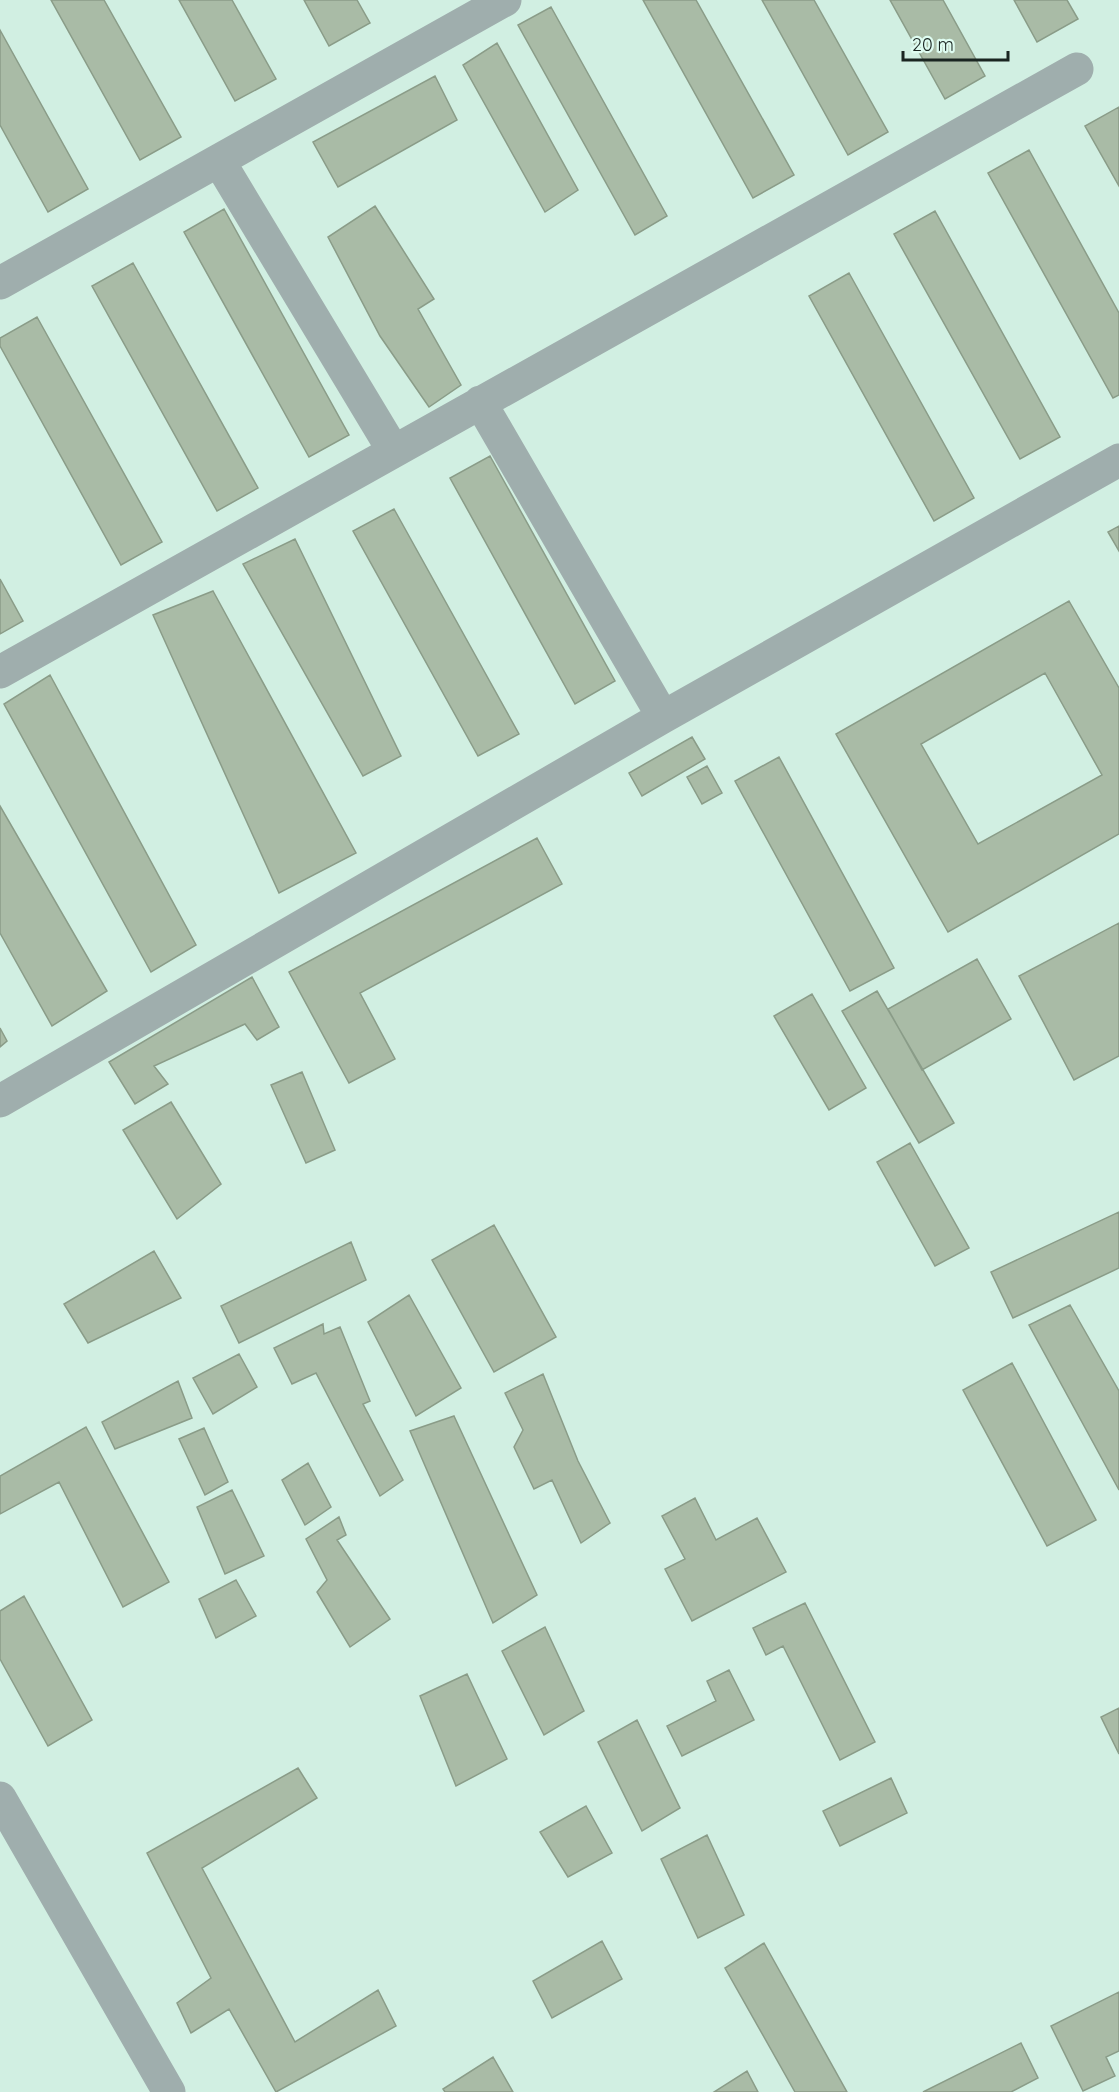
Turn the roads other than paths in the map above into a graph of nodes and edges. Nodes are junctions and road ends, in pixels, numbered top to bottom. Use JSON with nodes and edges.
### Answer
{"nodes":[{"id":1,"x":505,"y":0,"type":"edge"},
{"id":2,"x":1077,"y":69,"type":"dead end"},
{"id":3,"x":219,"y":161,"type":"junction"},
{"id":4,"x":0,"y":283,"type":"edge"},
{"id":5,"x":480,"y":402,"type":"junction"},
{"id":6,"x":393,"y":450,"type":"junction"},
{"id":7,"x":1119,"y":460,"type":"edge"},
{"id":8,"x":0,"y":672,"type":"edge"},
{"id":9,"x":663,"y":717,"type":"junction"},
{"id":10,"x":0,"y":1101,"type":"edge"},
{"id":11,"x":0,"y":1798,"type":"edge"},
{"id":12,"x":169,"y":2092,"type":"edge"}],
"edges":[{"from":1,"to":3,"type":"street"},
{"from":2,"to":5,"type":"street"},
{"from":3,"to":4,"type":"street"},
{"from":3,"to":6,"type":"street"},
{"from":5,"to":6,"type":"street"},
{"from":5,"to":9,"type":"street"},
{"from":6,"to":8,"type":"street"},
{"from":7,"to":9,"type":"street"},
{"from":9,"to":10,"type":"street"},
{"from":11,"to":12,"type":"street"}]}
